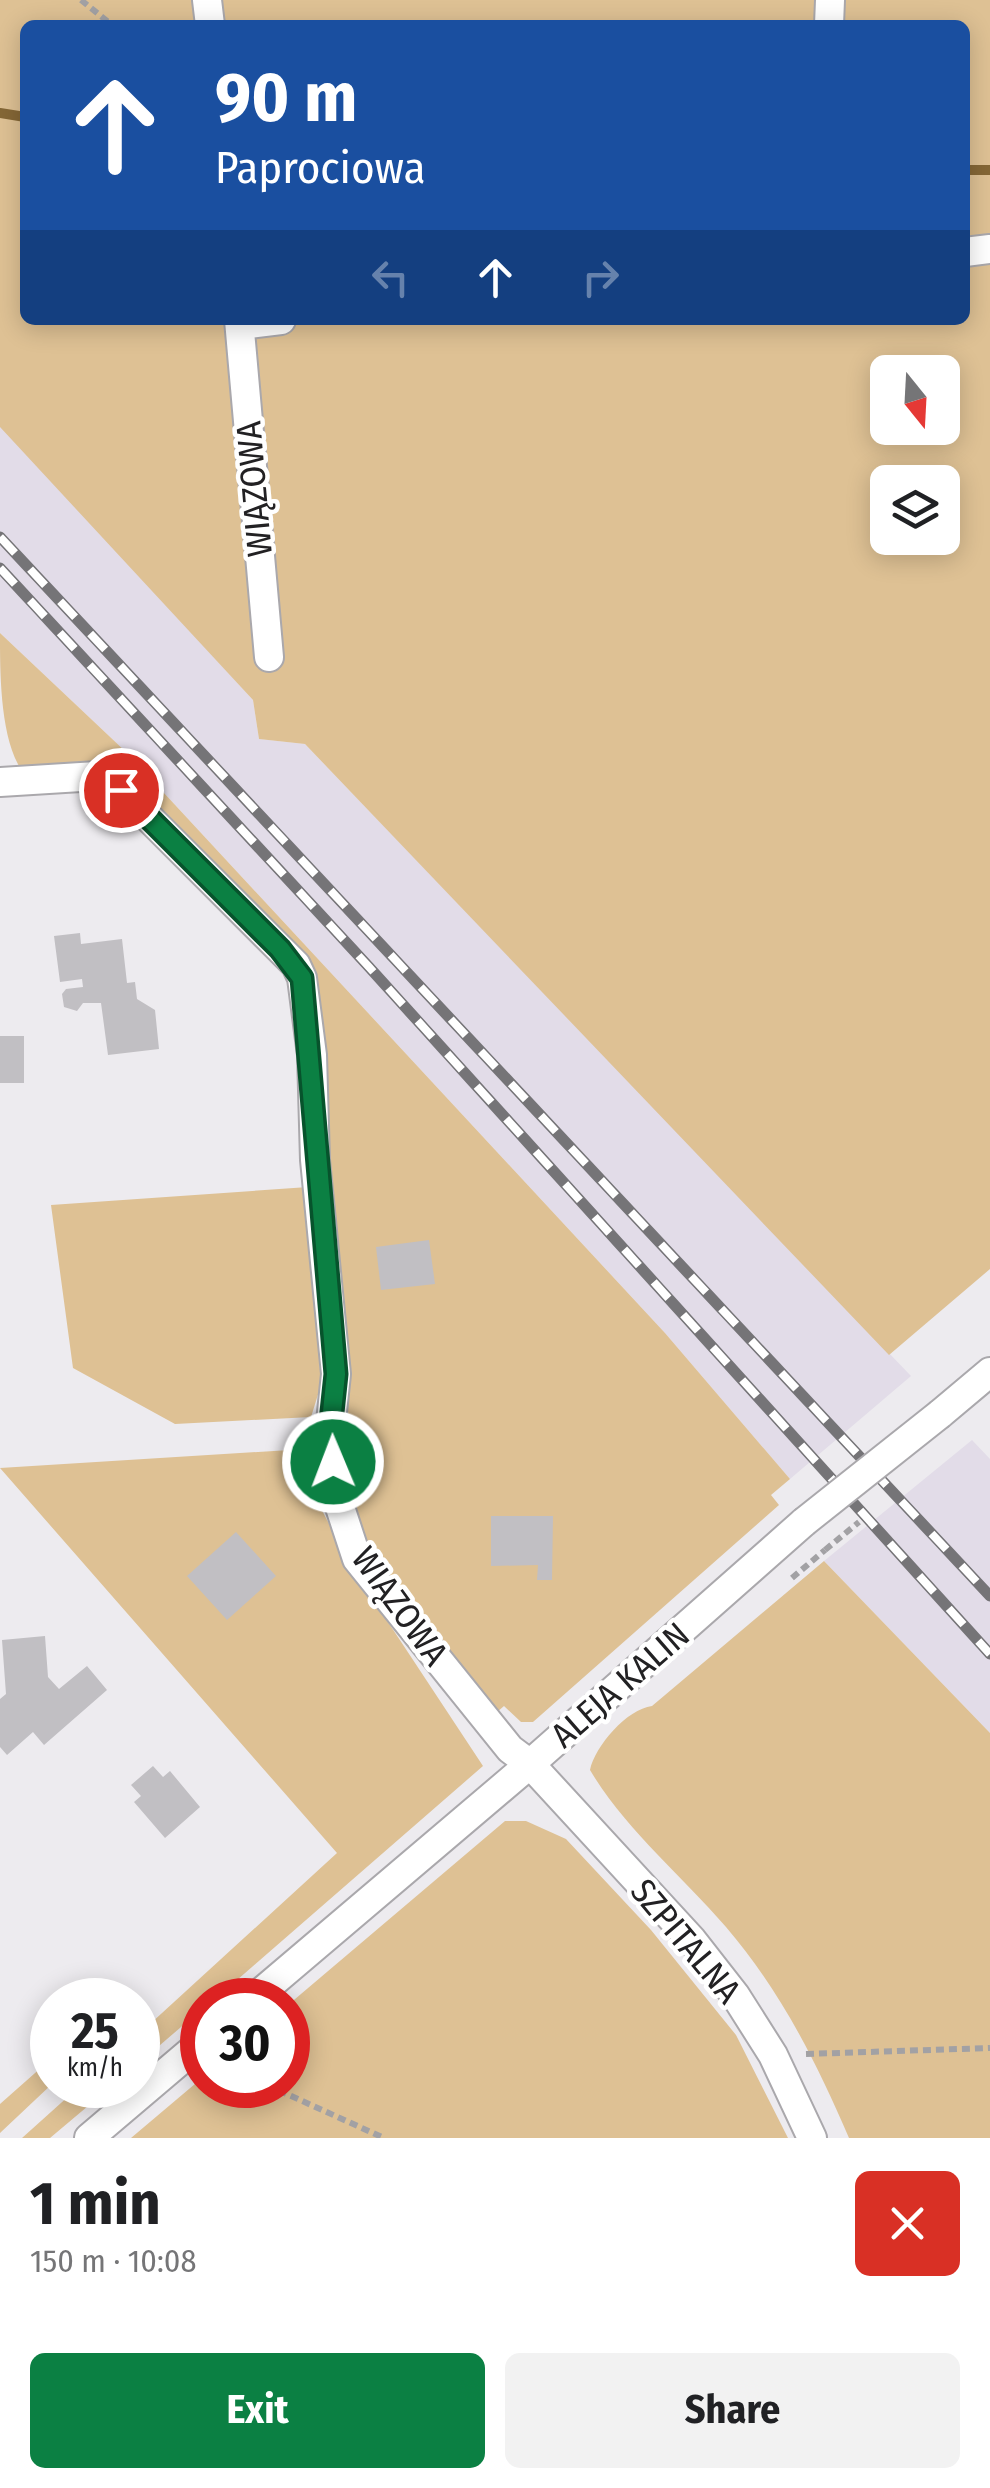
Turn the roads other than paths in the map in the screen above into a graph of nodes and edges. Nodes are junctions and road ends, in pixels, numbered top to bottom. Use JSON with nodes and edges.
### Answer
{"nodes":[{"id":1,"x":239,"y":325,"type":"edge"},
{"id":2,"x":269,"y":657,"type":"dead end"},
{"id":3,"x":0,"y":782,"type":"edge"},
{"id":4,"x":990,"y":1372,"type":"edge"},
{"id":5,"x":530,"y":1764,"type":"junction"},
{"id":6,"x":278,"y":1978,"type":"edge"},
{"id":7,"x":180,"y":2061,"type":"edge"},
{"id":8,"x":89,"y":2138,"type":"edge"},
{"id":9,"x":812,"y":2138,"type":"edge"}],
"edges":[{"from":1,"to":2,"type":"street","name":"WIĄZOWA"},
{"from":3,"to":5,"type":"street","name":"WIĄZOWA"},
{"from":4,"to":5,"type":"street","name":"ALEJA KALIN","bridge":true},
{"from":5,"to":6,"type":"street","name":"ALEJA KALIN"},
{"from":5,"to":9,"type":"street","name":"SZPITALNA"},
{"from":7,"to":8,"type":"street"}]}
